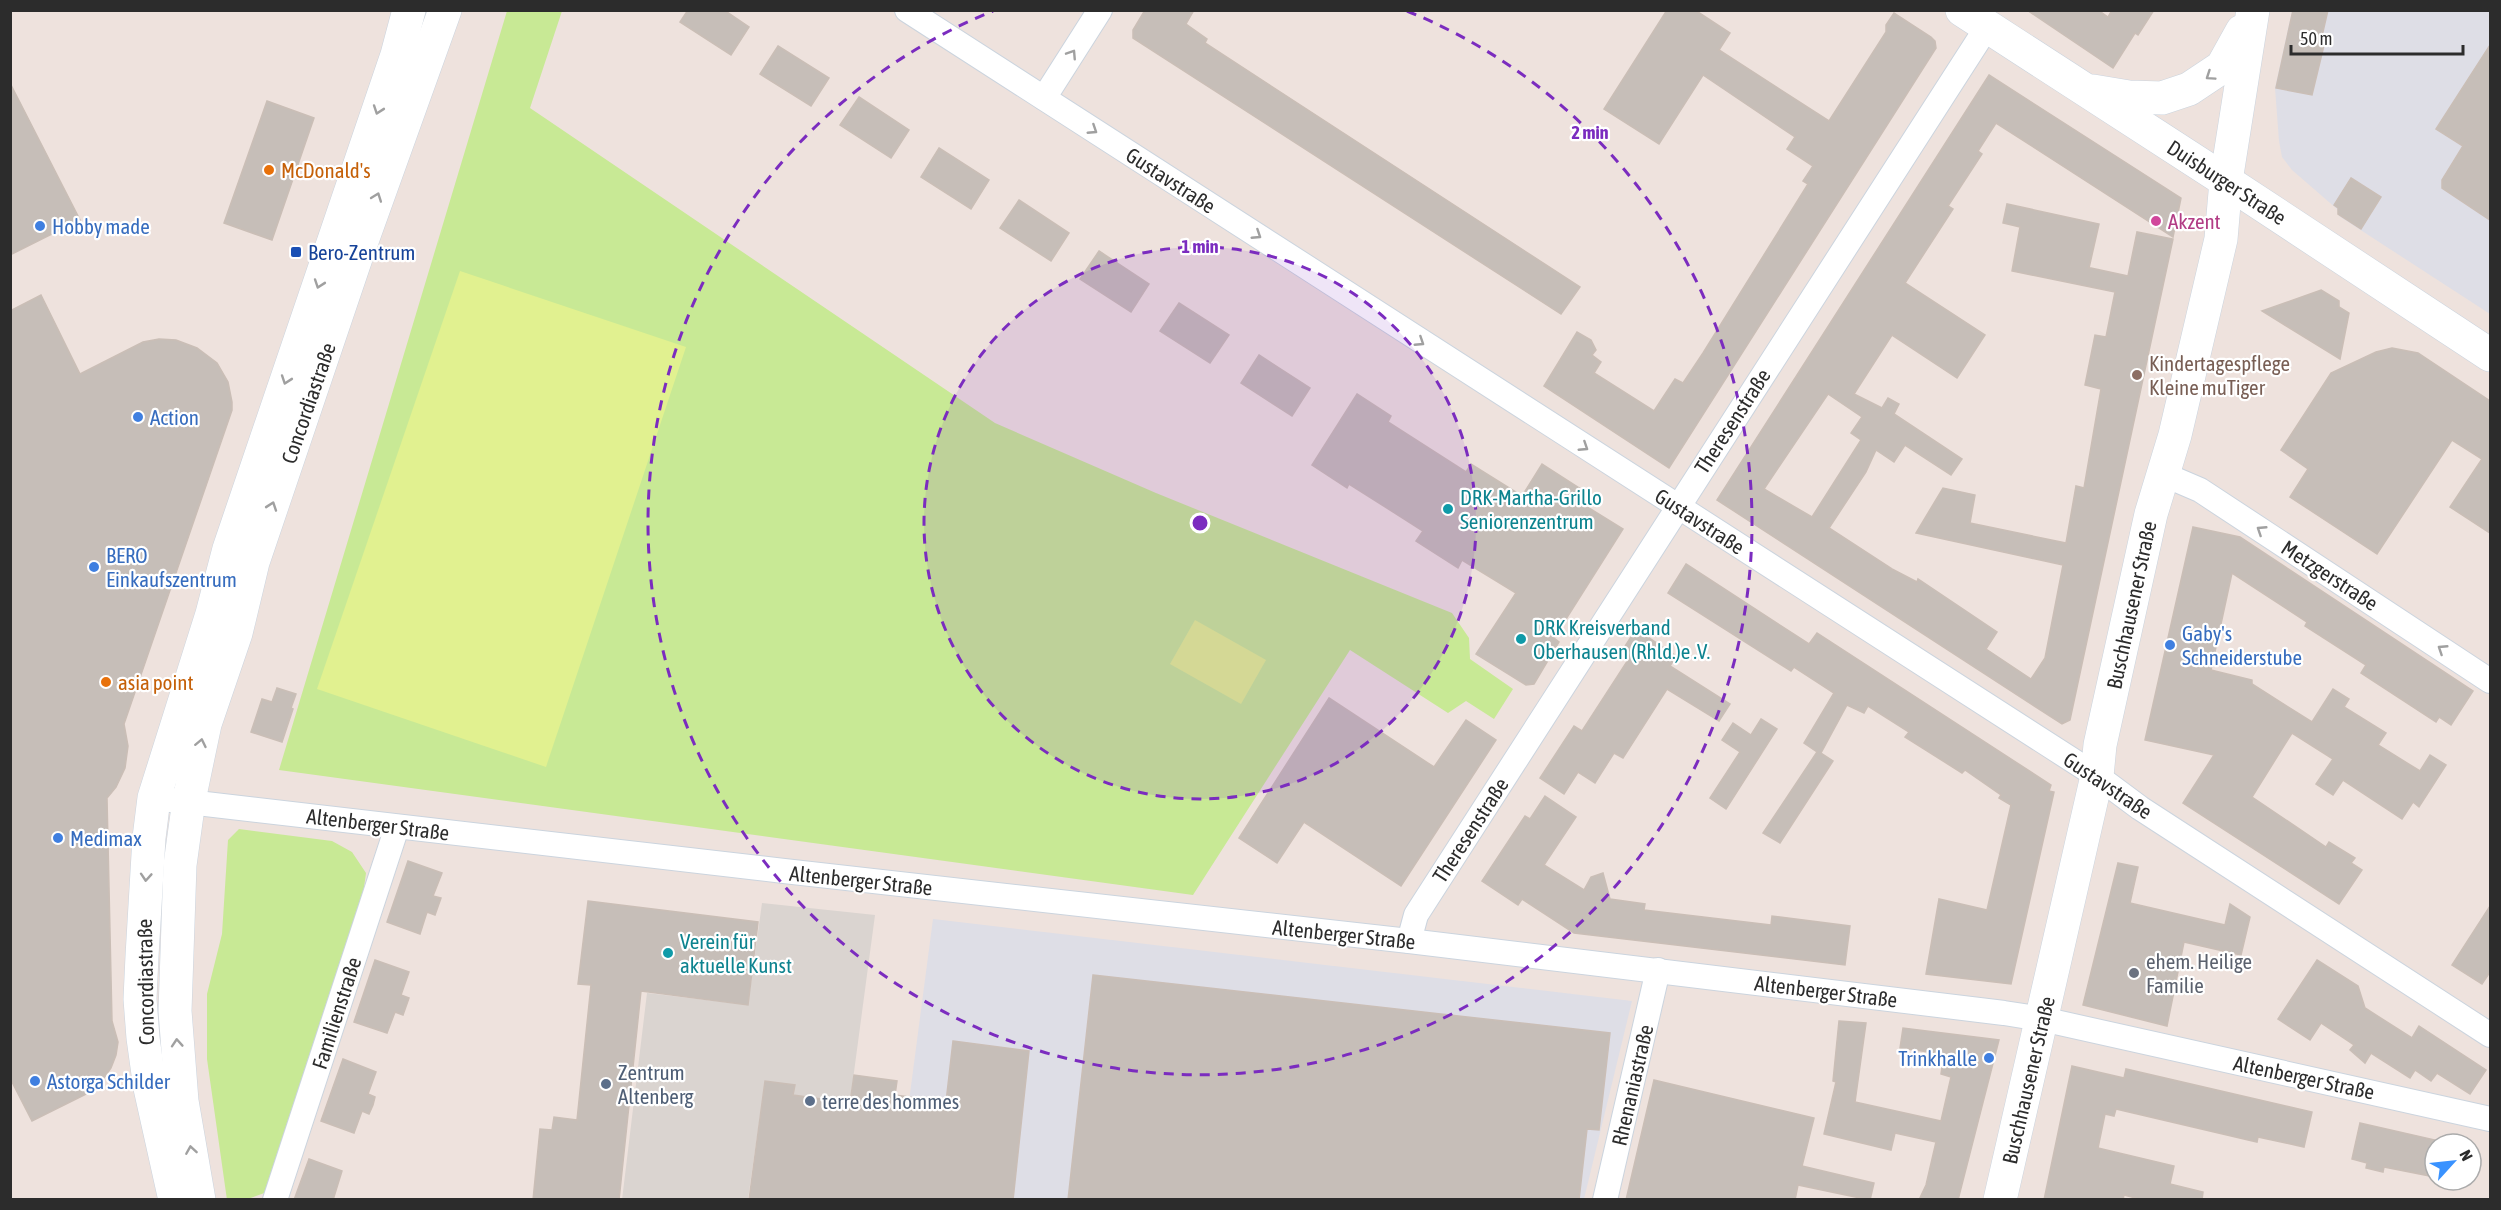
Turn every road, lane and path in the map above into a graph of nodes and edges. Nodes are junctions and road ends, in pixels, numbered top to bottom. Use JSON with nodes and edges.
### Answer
{"nodes":[{"id":1,"x":409,"y":10,"type":"edge"},
{"id":2,"x":444,"y":10,"type":"edge"},
{"id":3,"x":907,"y":10,"type":"edge"},
{"id":4,"x":1100,"y":10,"type":"edge"},
{"id":5,"x":2253,"y":10,"type":"edge"},
{"id":6,"x":1974,"y":19,"type":"edge"},
{"id":7,"x":2079,"y":87,"type":"junction"},
{"id":8,"x":1044,"y":98,"type":"junction"},
{"id":9,"x":2226,"y":181,"type":"junction"},
{"id":10,"x":2490,"y":355,"type":"edge"},
{"id":11,"x":2165,"y":475,"type":"junction"},
{"id":12,"x":1677,"y":506,"type":"junction"},
{"id":13,"x":2490,"y":681,"type":"edge"},
{"id":14,"x":2097,"y":776,"type":"junction"},
{"id":15,"x":154,"y":798,"type":"junction"},
{"id":16,"x":189,"y":800,"type":"junction"},
{"id":17,"x":397,"y":827,"type":"junction"},
{"id":18,"x":1409,"y":941,"type":"junction"},
{"id":19,"x":1658,"y":970,"type":"junction"},
{"id":20,"x":2042,"y":1019,"type":"junction"},
{"id":21,"x":2490,"y":1035,"type":"edge"},
{"id":22,"x":2490,"y":1119,"type":"edge"},
{"id":23,"x":175,"y":1200,"type":"edge"},
{"id":24,"x":199,"y":1200,"type":"edge"},
{"id":25,"x":274,"y":1200,"type":"edge"},
{"id":26,"x":1605,"y":1200,"type":"edge"},
{"id":27,"x":2000,"y":1200,"type":"edge"}],
"edges":[{"from":1,"to":15,"type":"street","name":"Concordiastraße","one_way":true},
{"from":16,"to":2,"type":"street","name":"Concordiastraße","one_way":true},
{"from":3,"to":8,"type":"street","name":"Gustavstraße"},
{"from":8,"to":4,"type":"street","one_way":true},
{"from":5,"to":7,"type":"street","one_way":true},
{"from":5,"to":9,"type":"street","name":"Buschhausener Straße"},
{"from":6,"to":7,"type":"street","name":"Duisburger Straße"},
{"from":6,"to":12,"type":"street","name":"Theresenstraße"},
{"from":7,"to":9,"type":"street","name":"Duisburger Straße"},
{"from":8,"to":12,"type":"street","name":"Gustavstraße","one_way":true},
{"from":9,"to":10,"type":"street","name":"Duisburger Straße"},
{"from":9,"to":11,"type":"street","name":"Buschhausener Straße"},
{"from":13,"to":11,"type":"street","name":"Metzgerstraße","one_way":true},
{"from":11,"to":14,"type":"street","name":"Buschhausener Straße"},
{"from":12,"to":14,"type":"street","name":"Gustavstraße"},
{"from":12,"to":18,"type":"street","name":"Theresenstraße"},
{"from":14,"to":20,"type":"street","name":"Buschhausener Straße"},
{"from":14,"to":21,"type":"street","name":"Gustavstraße"},
{"from":15,"to":16,"type":"street"},
{"from":15,"to":23,"type":"street","name":"Concordiastraße","one_way":true},
{"from":16,"to":17,"type":"street","name":"Altenberger Straße"},
{"from":24,"to":16,"type":"street","name":"Concordiastraße","one_way":true},
{"from":17,"to":18,"type":"street","name":"Altenberger Straße"},
{"from":17,"to":25,"type":"street","name":"Familienstraße"},
{"from":18,"to":19,"type":"street","name":"Altenberger Straße"},
{"from":19,"to":20,"type":"street","name":"Altenberger Straße"},
{"from":19,"to":26,"type":"street","name":"Rhenaniastraße"},
{"from":20,"to":22,"type":"street","name":"Altenberger Straße"},
{"from":20,"to":27,"type":"street","name":"Buschhausener Straße"}]}
